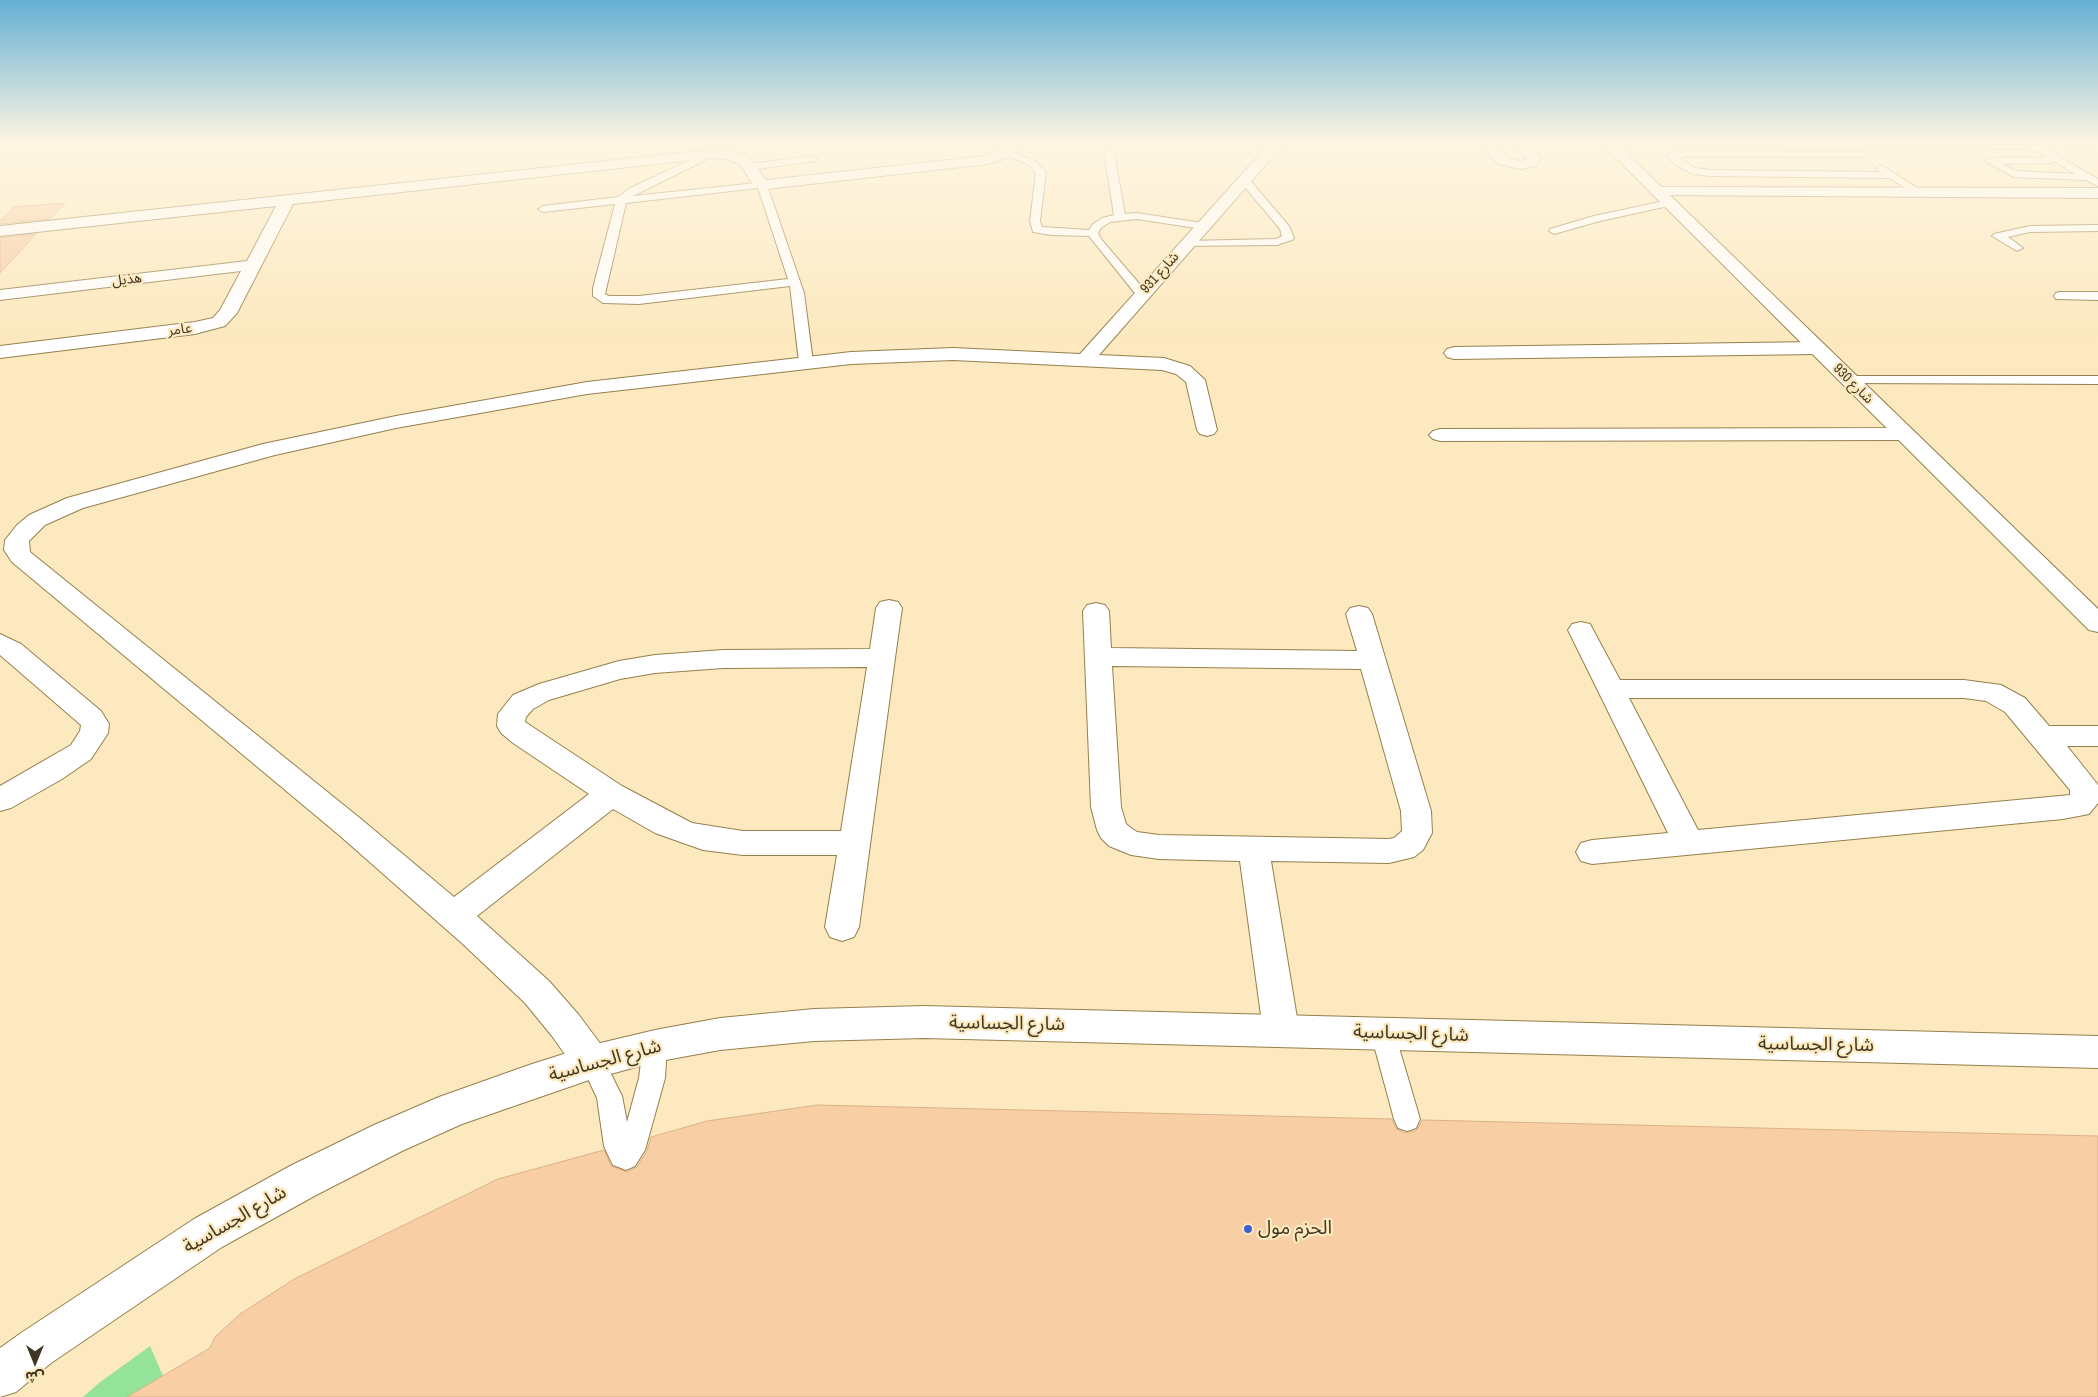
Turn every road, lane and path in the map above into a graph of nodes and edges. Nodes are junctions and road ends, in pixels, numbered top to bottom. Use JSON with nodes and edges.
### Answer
{"nodes":[{"id":1,"x":202,"y":209,"type":"edge"},
{"id":2,"x":282,"y":209,"type":"edge"},
{"id":3,"x":619,"y":209,"type":"edge"},
{"id":4,"x":770,"y":209,"type":"edge"},
{"id":5,"x":1036,"y":209,"type":"edge"},
{"id":6,"x":1119,"y":209,"type":"edge"},
{"id":7,"x":1217,"y":209,"type":"edge"},
{"id":8,"x":1269,"y":209,"type":"edge"},
{"id":9,"x":1625,"y":209,"type":"edge"},
{"id":10,"x":1675,"y":209,"type":"edge"},
{"id":11,"x":1120,"y":217,"type":"junction"},
{"id":12,"x":1202,"y":226,"type":"junction"},
{"id":13,"x":2098,"y":228,"type":"edge"},
{"id":14,"x":0,"y":231,"type":"edge"},
{"id":15,"x":1554,"y":231,"type":"dead end"},
{"id":16,"x":1093,"y":233,"type":"junction"},
{"id":17,"x":1186,"y":244,"type":"junction"},
{"id":18,"x":2017,"y":248,"type":"dead end"},
{"id":19,"x":253,"y":266,"type":"junction"},
{"id":20,"x":795,"y":282,"type":"junction"},
{"id":21,"x":1142,"y":294,"type":"junction"},
{"id":22,"x":0,"y":295,"type":"edge"},
{"id":23,"x":2060,"y":296,"type":"dead end"},
{"id":24,"x":2098,"y":296,"type":"edge"},
{"id":25,"x":1817,"y":348,"type":"junction"},
{"id":26,"x":0,"y":352,"type":"edge"},
{"id":27,"x":1454,"y":352,"type":"dead end"},
{"id":28,"x":1085,"y":360,"type":"junction"},
{"id":29,"x":806,"y":362,"type":"junction"},
{"id":30,"x":1850,"y":380,"type":"junction"},
{"id":31,"x":2098,"y":380,"type":"edge"},
{"id":32,"x":1207,"y":430,"type":"dead end"},
{"id":33,"x":1904,"y":434,"type":"junction"},
{"id":34,"x":1440,"y":435,"type":"dead end"},
{"id":35,"x":889,"y":608,"type":"dead end"},
{"id":36,"x":1096,"y":611,"type":"dead end"},
{"id":37,"x":1359,"y":614,"type":"dead end"},
{"id":38,"x":2098,"y":624,"type":"edge"},
{"id":39,"x":1581,"y":630,"type":"dead end"},
{"id":40,"x":0,"y":643,"type":"edge"},
{"id":41,"x":1098,"y":657,"type":"junction"},
{"id":42,"x":882,"y":658,"type":"junction"},
{"id":43,"x":1372,"y":660,"type":"junction"},
{"id":44,"x":1610,"y":689,"type":"junction"},
{"id":45,"x":2042,"y":736,"type":"junction"},
{"id":46,"x":2098,"y":736,"type":"edge"},
{"id":47,"x":611,"y":794,"type":"junction"},
{"id":48,"x":0,"y":800,"type":"edge"},
{"id":49,"x":854,"y":842,"type":"junction"},
{"id":50,"x":1689,"y":844,"type":"junction"},
{"id":51,"x":1254,"y":850,"type":"junction"},
{"id":52,"x":1592,"y":852,"type":"dead end"},
{"id":53,"x":454,"y":916,"type":"junction"},
{"id":54,"x":842,"y":927,"type":"dead end"},
{"id":55,"x":1281,"y":1030,"type":"junction"},
{"id":56,"x":1383,"y":1034,"type":"junction"},
{"id":57,"x":655,"y":1046,"type":"junction"},
{"id":58,"x":2098,"y":1052,"type":"edge"},
{"id":59,"x":592,"y":1062,"type":"junction"},
{"id":60,"x":1406,"y":1119,"type":"dead end"},
{"id":61,"x":0,"y":1376,"type":"edge"}],
"edges":[{"from":1,"to":14,"type":"street"},
{"from":2,"to":19,"type":"street","name":"عامر"},
{"from":3,"to":20,"type":"lane"},
{"from":4,"to":20,"type":"lane"},
{"from":5,"to":16,"type":"lane"},
{"from":6,"to":11,"type":"lane"},
{"from":7,"to":12,"type":"street","name":"شارع 931"},
{"from":8,"to":17,"type":"lane"},
{"from":9,"to":15,"type":"lane"},
{"from":10,"to":25,"type":"street","name":"شارع 930"},
{"from":11,"to":12,"type":"lane"},
{"from":11,"to":16,"type":"lane"},
{"from":12,"to":17,"type":"street","name":"شارع 931"},
{"from":13,"to":18,"type":"lane"},
{"from":16,"to":21,"type":"lane"},
{"from":17,"to":21,"type":"street","name":"شارع 931"},
{"from":19,"to":22,"type":"street","name":"هذيل"},
{"from":19,"to":26,"type":"street","name":"عامر"},
{"from":20,"to":29,"type":"lane"},
{"from":21,"to":28,"type":"street","name":"شارع 931"},
{"from":23,"to":24,"type":"lane"},
{"from":25,"to":27,"type":"street"},
{"from":25,"to":30,"type":"street","name":"شارع 930"},
{"from":28,"to":29,"type":"street"},
{"from":28,"to":32,"type":"street"},
{"from":29,"to":53,"type":"street"},
{"from":30,"to":31,"type":"lane"},
{"from":30,"to":33,"type":"street","name":"شارع 930"},
{"from":33,"to":34,"type":"street"},
{"from":33,"to":38,"type":"street","name":"شارع 930"},
{"from":35,"to":42,"type":"street"},
{"from":36,"to":41,"type":"street"},
{"from":37,"to":43,"type":"street"},
{"from":39,"to":44,"type":"street"},
{"from":40,"to":48,"type":"street"},
{"from":41,"to":43,"type":"street"},
{"from":41,"to":51,"type":"street"},
{"from":42,"to":47,"type":"street"},
{"from":42,"to":49,"type":"street"},
{"from":43,"to":51,"type":"street"},
{"from":44,"to":45,"type":"street"},
{"from":44,"to":50,"type":"street"},
{"from":45,"to":46,"type":"street"},
{"from":45,"to":50,"type":"street"},
{"from":47,"to":49,"type":"street"},
{"from":47,"to":53,"type":"street"},
{"from":49,"to":54,"type":"street"},
{"from":50,"to":52,"type":"street"},
{"from":51,"to":55,"type":"street"},
{"from":53,"to":59,"type":"street"},
{"from":55,"to":56,"type":"street","name":"شارع الجساسية"},
{"from":55,"to":57,"type":"street","name":"شارع الجساسية"},
{"from":56,"to":58,"type":"street","name":"شارع الجساسية"},
{"from":56,"to":60,"type":"lane"},
{"from":57,"to":59,"type":"street","name":"شارع الجساسية"},
{"from":57,"to":59,"type":"lane"},
{"from":59,"to":61,"type":"street","name":"شارع الجساسية"}]}
